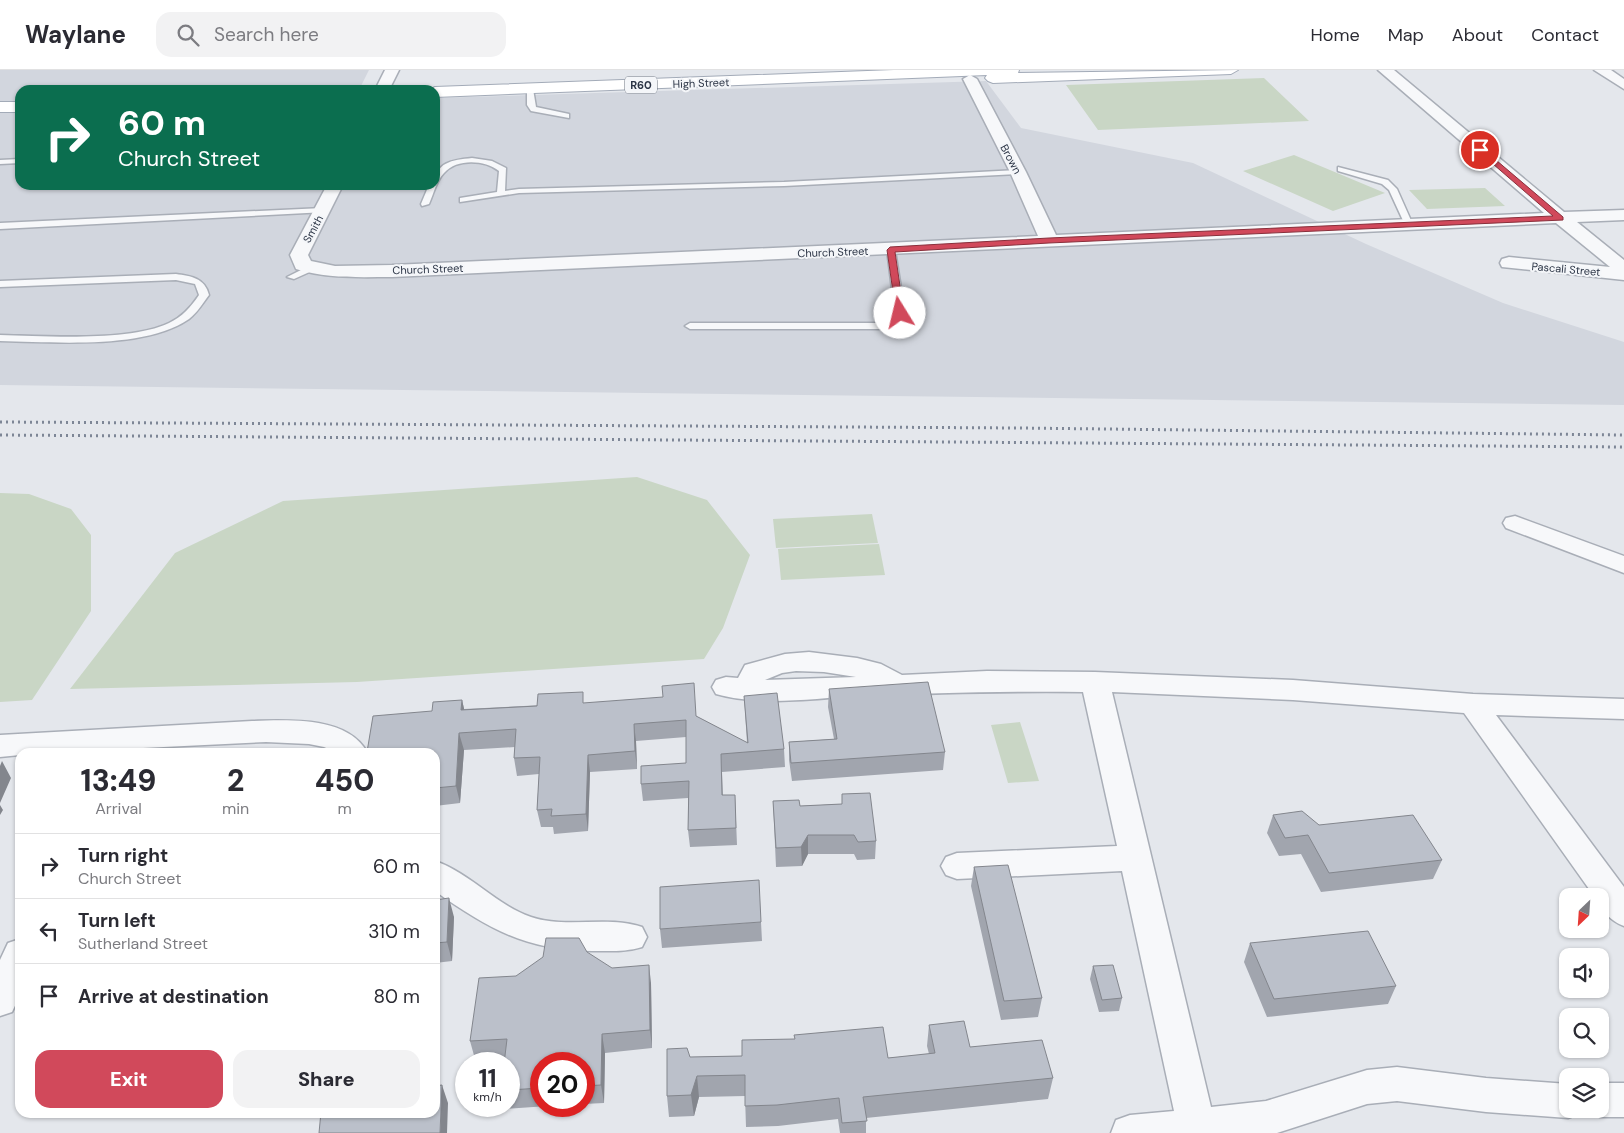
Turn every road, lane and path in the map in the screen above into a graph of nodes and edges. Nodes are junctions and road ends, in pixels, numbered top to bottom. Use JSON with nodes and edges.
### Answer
{"nodes":[{"id":1,"x":392,"y":70,"type":"edge"},
{"id":2,"x":1012,"y":70,"type":"edge"},
{"id":3,"x":1231,"y":70,"type":"edge"},
{"id":4,"x":1385,"y":70,"type":"edge"},
{"id":5,"x":1601,"y":70,"type":"edge"},
{"id":6,"x":1068,"y":72,"type":"edge"},
{"id":7,"x":967,"y":74,"type":"edge"},
{"id":8,"x":384,"y":85,"type":"edge"},
{"id":9,"x":1624,"y":85,"type":"edge"},
{"id":10,"x":530,"y":89,"type":"junction"},
{"id":11,"x":440,"y":92,"type":"edge"},
{"id":12,"x":0,"y":107,"type":"edge"},
{"id":13,"x":15,"y":107,"type":"edge"},
{"id":14,"x":566,"y":116,"type":"dead end"},
{"id":15,"x":15,"y":161,"type":"edge"},
{"id":16,"x":0,"y":162,"type":"edge"},
{"id":17,"x":1341,"y":169,"type":"dead end"},
{"id":18,"x":1018,"y":172,"type":"junction"},
{"id":19,"x":440,"y":174,"type":"edge"},
{"id":20,"x":333,"y":190,"type":"edge"},
{"id":21,"x":431,"y":190,"type":"edge"},
{"id":22,"x":501,"y":194,"type":"junction"},
{"id":23,"x":462,"y":200,"type":"dead end"},
{"id":24,"x":425,"y":204,"type":"dead end"},
{"id":25,"x":323,"y":210,"type":"junction"},
{"id":26,"x":1624,"y":215,"type":"edge"},
{"id":27,"x":1560,"y":218,"type":"junction"},
{"id":28,"x":1409,"y":225,"type":"junction"},
{"id":29,"x":0,"y":226,"type":"edge"},
{"id":30,"x":1049,"y":240,"type":"junction"},
{"id":31,"x":890,"y":250,"type":"junction"},
{"id":32,"x":1509,"y":263,"type":"dead end"},
{"id":33,"x":311,"y":268,"type":"junction"},
{"id":34,"x":1624,"y":269,"type":"edge"},
{"id":35,"x":1624,"y":274,"type":"edge"},
{"id":36,"x":290,"y":277,"type":"dead end"},
{"id":37,"x":0,"y":284,"type":"edge"},
{"id":38,"x":690,"y":326,"type":"dead end"},
{"id":39,"x":0,"y":338,"type":"edge"},
{"id":40,"x":1515,"y":523,"type":"dead end"},
{"id":41,"x":1624,"y":565,"type":"edge"},
{"id":42,"x":1095,"y":682,"type":"junction"},
{"id":43,"x":736,"y":688,"type":"dead end"},
{"id":44,"x":1473,"y":704,"type":"junction"},
{"id":45,"x":1624,"y":709,"type":"edge"},
{"id":46,"x":221,"y":734,"type":"junction"},
{"id":47,"x":107,"y":745,"type":"edge"},
{"id":48,"x":0,"y":746,"type":"edge"},
{"id":49,"x":243,"y":748,"type":"edge"},
{"id":50,"x":350,"y":748,"type":"edge"},
{"id":51,"x":1136,"y":858,"type":"junction"},
{"id":52,"x":957,"y":866,"type":"dead end"},
{"id":53,"x":440,"y":877,"type":"edge"},
{"id":54,"x":1624,"y":912,"type":"edge"},
{"id":55,"x":630,"y":937,"type":"dead end"},
{"id":56,"x":15,"y":965,"type":"edge"},
{"id":57,"x":0,"y":1001,"type":"edge"},
{"id":58,"x":1559,"y":1100,"type":"edge"},
{"id":59,"x":1609,"y":1100,"type":"edge"},
{"id":60,"x":1624,"y":1100,"type":"edge"},
{"id":61,"x":1197,"y":1130,"type":"edge"},
{"id":62,"x":1130,"y":1133,"type":"edge"}],
"edges":[{"from":1,"to":8,"type":"street"},
{"from":2,"to":7,"type":"main road","name":"High Street","number":"R60"},
{"from":3,"to":6,"type":"main road","name":"High Street"},
{"from":4,"to":27,"type":"street"},
{"from":5,"to":9,"type":"street"},
{"from":6,"to":7,"type":"main road","name":"High Street","number":"R60"},
{"from":7,"to":10,"type":"main road","name":"High Street","number":"R60"},
{"from":7,"to":18,"type":"street","name":"Brown"},
{"from":10,"to":11,"type":"main road","name":"High Street","number":"R60"},
{"from":10,"to":14,"type":"lane"},
{"from":12,"to":13,"type":"main road"},
{"from":15,"to":16,"type":"lane"},
{"from":17,"to":28,"type":"lane"},
{"from":18,"to":22,"type":"lane"},
{"from":18,"to":30,"type":"street","name":"Brown"},
{"from":19,"to":22,"type":"lane"},
{"from":20,"to":25,"type":"street","name":"Smith"},
{"from":21,"to":24,"type":"lane"},
{"from":22,"to":23,"type":"lane"},
{"from":25,"to":29,"type":"lane"},
{"from":25,"to":33,"type":"street","name":"Smith"},
{"from":26,"to":27,"type":"street","name":"Church Street"},
{"from":27,"to":28,"type":"street","name":"Church Street"},
{"from":27,"to":34,"type":"street"},
{"from":28,"to":30,"type":"street","name":"Church Street"},
{"from":30,"to":31,"type":"street","name":"Church Street"},
{"from":31,"to":33,"type":"street","name":"Church Street"},
{"from":31,"to":38,"type":"lane"},
{"from":32,"to":35,"type":"street","name":"Pascali Street"},
{"from":33,"to":36,"type":"lane"},
{"from":37,"to":39,"type":"lane"},
{"from":40,"to":41,"type":"street"},
{"from":42,"to":43,"type":"street"},
{"from":42,"to":44,"type":"street"},
{"from":42,"to":51,"type":"street"},
{"from":44,"to":45,"type":"street"},
{"from":44,"to":54,"type":"street"},
{"from":46,"to":47,"type":"street"},
{"from":46,"to":49,"type":"street"},
{"from":46,"to":50,"type":"street"},
{"from":47,"to":48,"type":"street"},
{"from":51,"to":52,"type":"street"},
{"from":51,"to":61,"type":"street"},
{"from":53,"to":55,"type":"street"},
{"from":56,"to":57,"type":"street"},
{"from":58,"to":61,"type":"street"},
{"from":59,"to":60,"type":"street"},
{"from":61,"to":62,"type":"street"}]}
